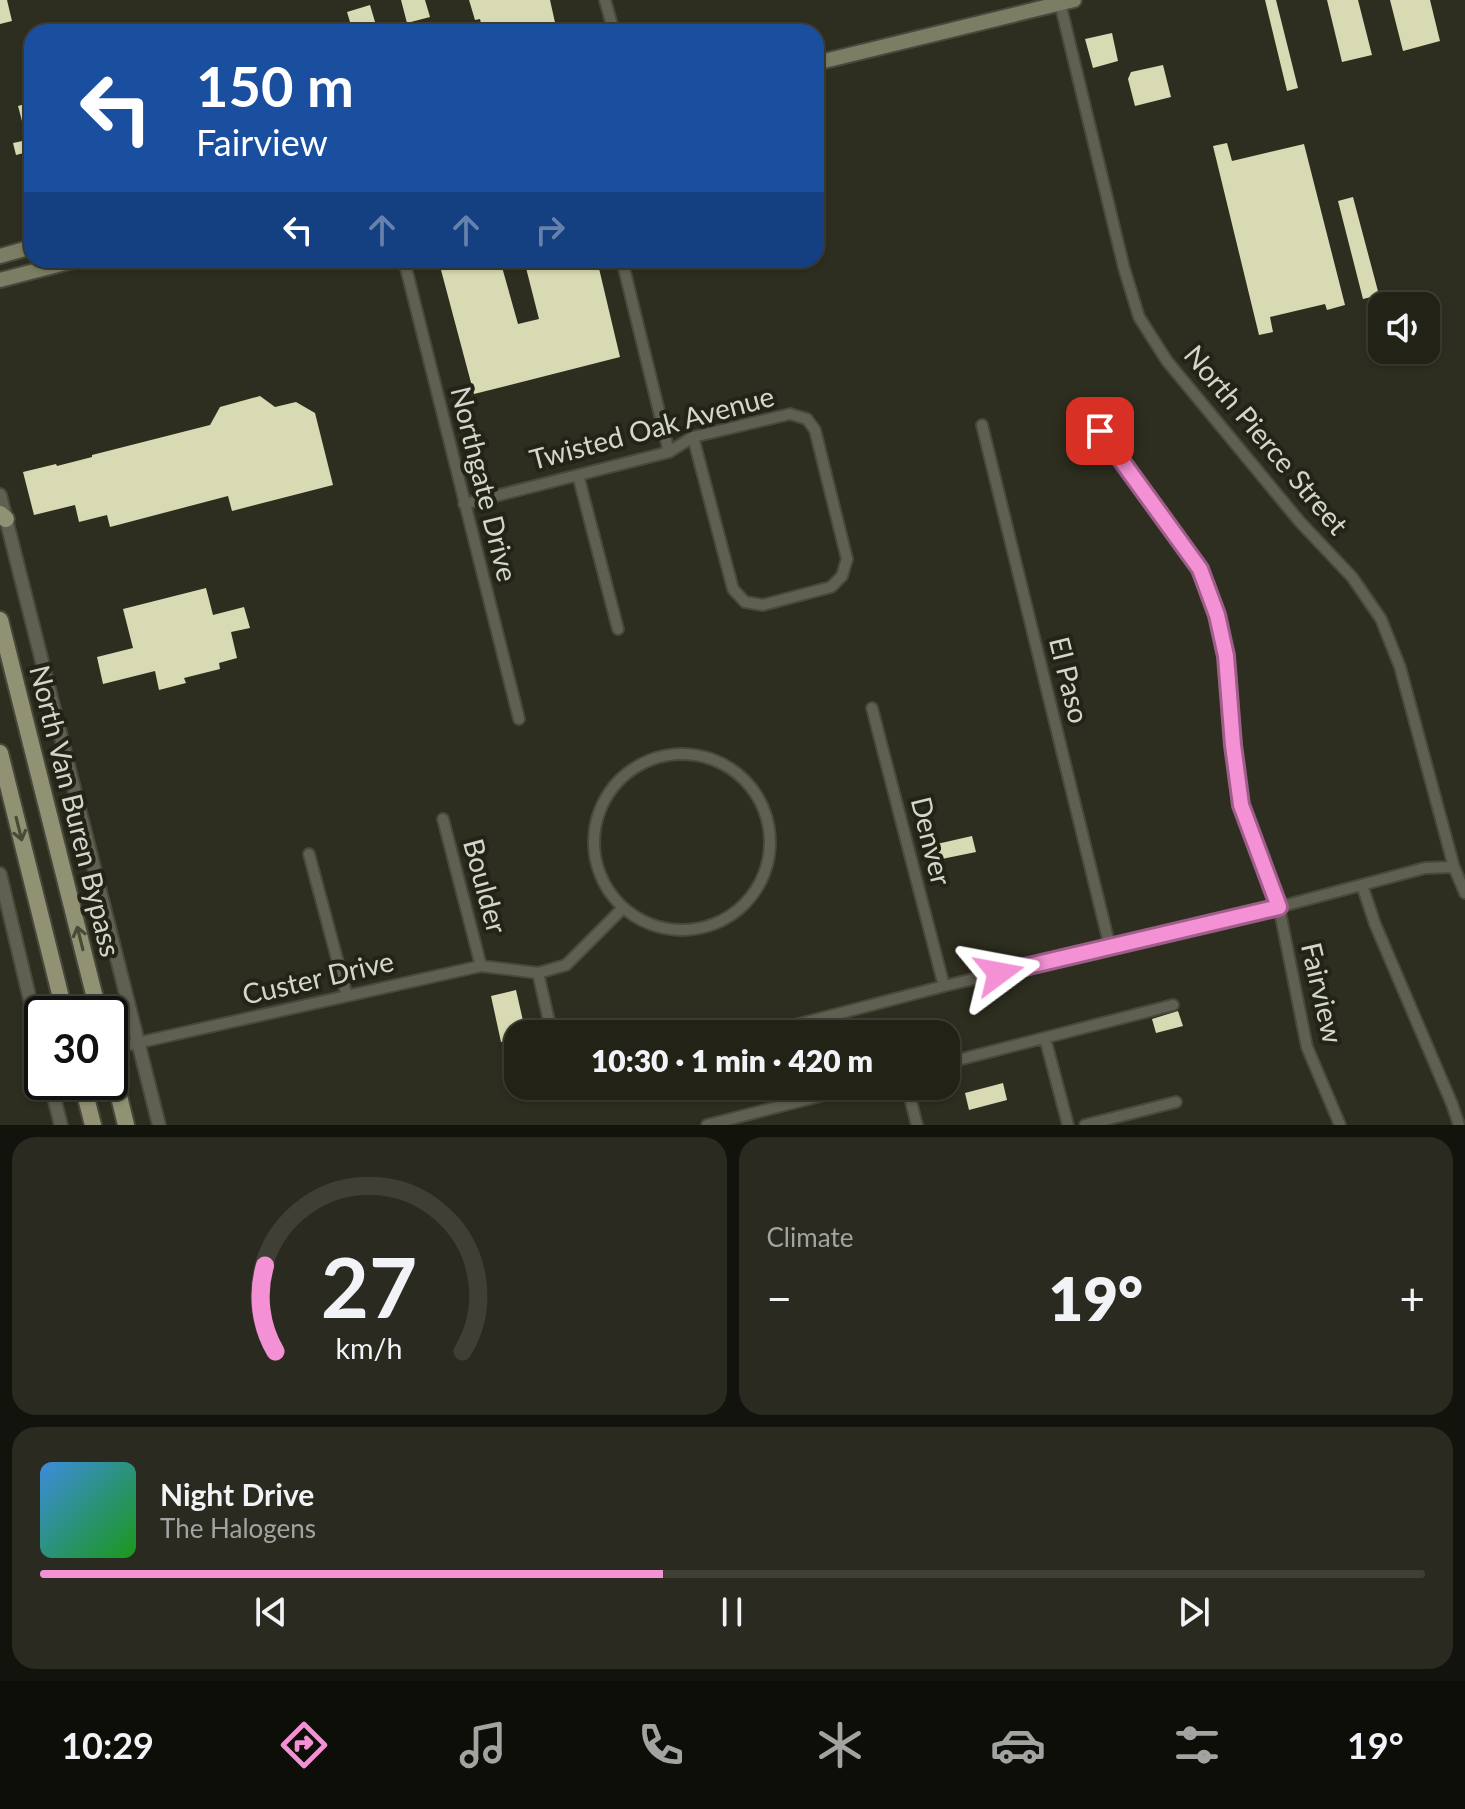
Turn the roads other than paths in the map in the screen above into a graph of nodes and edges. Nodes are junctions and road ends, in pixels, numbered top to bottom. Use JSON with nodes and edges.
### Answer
{"nodes":[{"id":1,"x":605,"y":0,"type":"edge"},
{"id":2,"x":1067,"y":2,"type":"edge"},
{"id":3,"x":612,"y":24,"type":"edge"},
{"id":4,"x":824,"y":61,"type":"edge"},
{"id":5,"x":24,"y":249,"type":"edge"},
{"id":6,"x":0,"y":256,"type":"edge"},
{"id":7,"x":46,"y":268,"type":"edge"},
{"id":8,"x":406,"y":268,"type":"edge"},
{"id":9,"x":624,"y":268,"type":"edge"},
{"id":10,"x":0,"y":280,"type":"edge"},
{"id":11,"x":982,"y":425,"type":"dead end"},
{"id":12,"x":1100,"y":431,"type":"dead end"},
{"id":13,"x":693,"y":437,"type":"junction"},
{"id":14,"x":669,"y":452,"type":"junction"},
{"id":15,"x":578,"y":475,"type":"junction"},
{"id":16,"x":0,"y":495,"type":"edge"},
{"id":17,"x":464,"y":504,"type":"junction"},
{"id":18,"x":3,"y":517,"type":"edge"},
{"id":19,"x":0,"y":620,"type":"edge"},
{"id":20,"x":618,"y":629,"type":"dead end"},
{"id":21,"x":872,"y":708,"type":"dead end"},
{"id":22,"x":519,"y":719,"type":"dead end"},
{"id":23,"x":0,"y":753,"type":"edge"},
{"id":24,"x":443,"y":819,"type":"dead end"},
{"id":25,"x":309,"y":854,"type":"dead end"},
{"id":26,"x":1454,"y":867,"type":"junction"},
{"id":27,"x":0,"y":874,"type":"edge"},
{"id":28,"x":1362,"y":885,"type":"junction"},
{"id":29,"x":1465,"y":893,"type":"edge"},
{"id":30,"x":1279,"y":907,"type":"junction"},
{"id":31,"x":623,"y":908,"type":"junction"},
{"id":32,"x":1110,"y":947,"type":"junction"},
{"id":33,"x":481,"y":966,"type":"junction"},
{"id":34,"x":538,"y":973,"type":"junction"},
{"id":35,"x":944,"y":986,"type":"junction"},
{"id":36,"x":29,"y":996,"type":"edge"},
{"id":37,"x":61,"y":996,"type":"edge"},
{"id":38,"x":94,"y":996,"type":"edge"},
{"id":39,"x":347,"y":996,"type":"junction"},
{"id":40,"x":1173,"y":1005,"type":"dead end"},
{"id":41,"x":549,"y":1020,"type":"edge"},
{"id":42,"x":814,"y":1020,"type":"edge"},
{"id":43,"x":1045,"y":1038,"type":"junction"},
{"id":44,"x":138,"y":1042,"type":"junction"},
{"id":45,"x":128,"y":1044,"type":"edge"},
{"id":46,"x":960,"y":1059,"type":"edge"},
{"id":47,"x":55,"y":1100,"type":"edge"},
{"id":48,"x":87,"y":1100,"type":"edge"},
{"id":49,"x":120,"y":1100,"type":"edge"},
{"id":50,"x":804,"y":1100,"type":"edge"},
{"id":51,"x":911,"y":1100,"type":"edge"},
{"id":52,"x":1176,"y":1102,"type":"dead end"},
{"id":53,"x":61,"y":1125,"type":"edge"},
{"id":54,"x":93,"y":1125,"type":"edge"},
{"id":55,"x":126,"y":1125,"type":"edge"},
{"id":56,"x":159,"y":1125,"type":"edge"},
{"id":57,"x":707,"y":1125,"type":"edge"},
{"id":58,"x":917,"y":1125,"type":"edge"},
{"id":59,"x":1068,"y":1125,"type":"edge"},
{"id":60,"x":1085,"y":1125,"type":"edge"},
{"id":61,"x":1340,"y":1125,"type":"edge"},
{"id":62,"x":1459,"y":1125,"type":"edge"}],
"edges":[{"from":1,"to":3,"type":"street"},
{"from":2,"to":4,"type":"main road"},
{"from":2,"to":26,"type":"street","name":"North Pierce Street"},
{"from":5,"to":6,"type":"main road"},
{"from":7,"to":10,"type":"main road"},
{"from":8,"to":17,"type":"street","name":"Northgate Drive"},
{"from":9,"to":14,"type":"street"},
{"from":11,"to":32,"type":"street","name":"El Paso"},
{"from":12,"to":30,"type":"street","name":"Fairview"},
{"from":13,"to":13,"type":"street","name":"Twisted Oak Avenue"},
{"from":13,"to":14,"type":"street","name":"Twisted Oak Avenue"},
{"from":14,"to":15,"type":"street","name":"Twisted Oak Avenue"},
{"from":15,"to":17,"type":"street","name":"Twisted Oak Avenue"},
{"from":15,"to":20,"type":"street"},
{"from":16,"to":18,"type":"street"},
{"from":17,"to":22,"type":"street","name":"Northgate Drive"},
{"from":18,"to":44,"type":"street"},
{"from":38,"to":19,"type":"main road","name":"North Van Buren Bypass","one_way":true},
{"from":21,"to":35,"type":"street","name":"Denver"},
{"from":23,"to":37,"type":"main road","name":"North Van Buren Bypass","one_way":true},
{"from":24,"to":33,"type":"street","name":"Boulder"},
{"from":25,"to":39,"type":"street"},
{"from":26,"to":28,"type":"street"},
{"from":26,"to":29,"type":"street","name":"North Pierce Street"},
{"from":27,"to":36,"type":"street"},
{"from":28,"to":30,"type":"street"},
{"from":28,"to":62,"type":"street"},
{"from":30,"to":32,"type":"street"},
{"from":30,"to":61,"type":"street","name":"Fairview"},
{"from":31,"to":31,"type":"street"},
{"from":31,"to":34,"type":"street"},
{"from":32,"to":35,"type":"street"},
{"from":33,"to":34,"type":"street","name":"Custer Drive"},
{"from":33,"to":39,"type":"street","name":"Custer Drive"},
{"from":34,"to":41,"type":"street"},
{"from":35,"to":42,"type":"street"},
{"from":39,"to":44,"type":"street","name":"Custer Drive"},
{"from":40,"to":43,"type":"street"},
{"from":43,"to":46,"type":"street"},
{"from":43,"to":59,"type":"street"},
{"from":44,"to":45,"type":"street","name":"Custer Drive"},
{"from":44,"to":56,"type":"street"},
{"from":47,"to":53,"type":"street"},
{"from":48,"to":54,"type":"main road"},
{"from":49,"to":55,"type":"main road"},
{"from":50,"to":57,"type":"street"},
{"from":51,"to":58,"type":"street"},
{"from":52,"to":60,"type":"street"}]}
